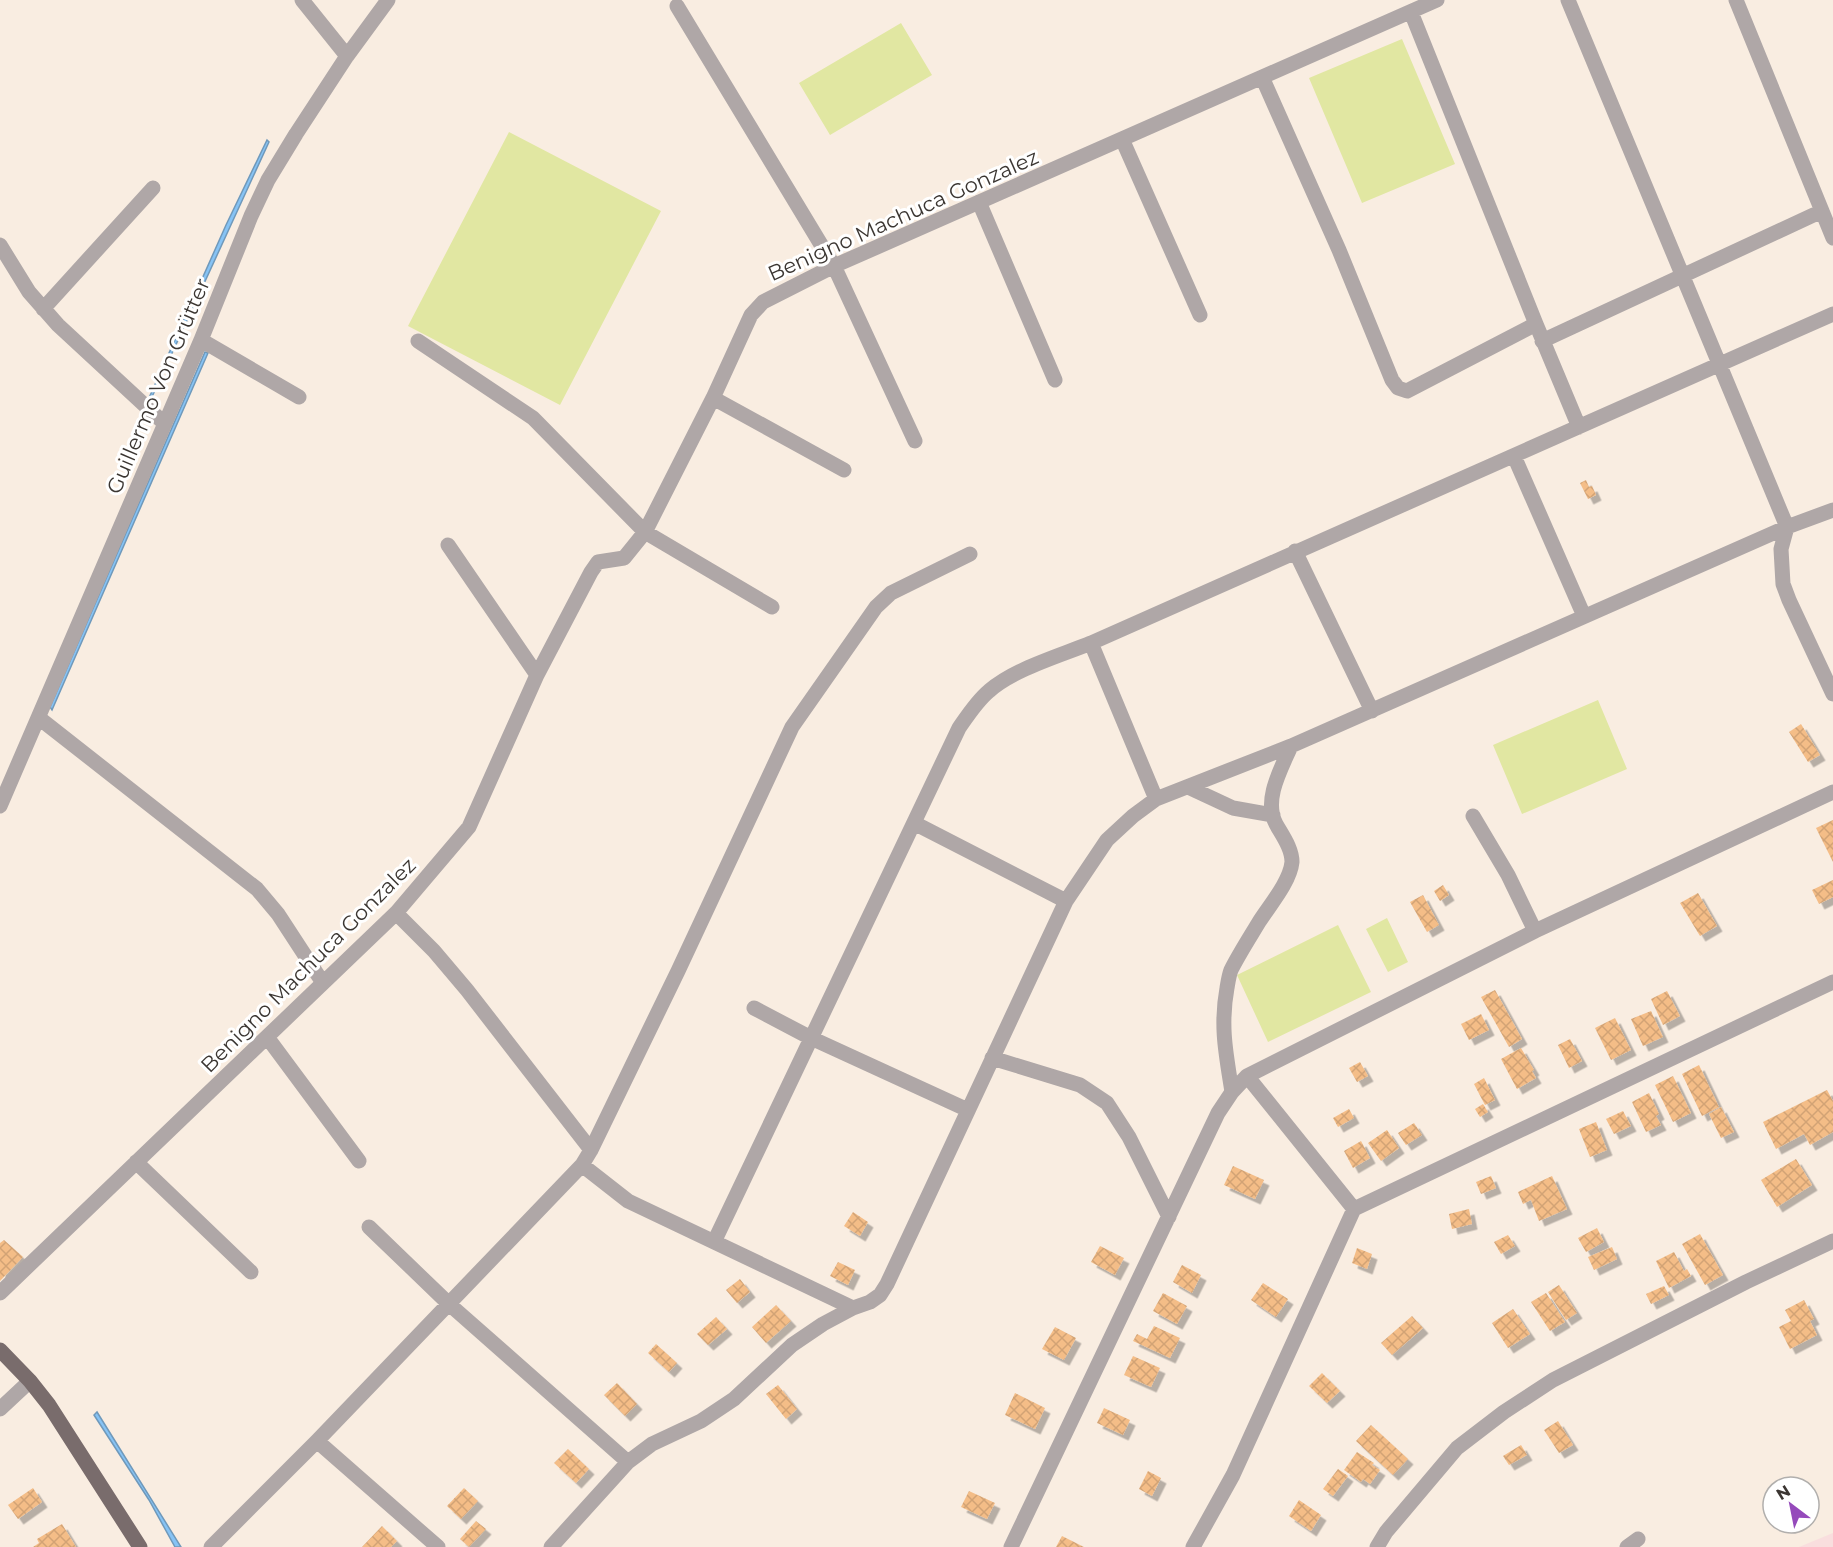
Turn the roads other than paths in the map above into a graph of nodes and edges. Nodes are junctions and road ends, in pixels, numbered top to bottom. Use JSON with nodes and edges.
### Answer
{"nodes":[{"id":1,"x":302,"y":0,"type":"edge"},
{"id":2,"x":388,"y":0,"type":"edge"},
{"id":3,"x":1437,"y":0,"type":"edge"},
{"id":4,"x":1568,"y":0,"type":"edge"},
{"id":5,"x":1736,"y":0,"type":"edge"},
{"id":6,"x":680,"y":2,"type":"edge"},
{"id":7,"x":1411,"y":12,"type":"junction"},
{"id":8,"x":347,"y":56,"type":"junction"},
{"id":9,"x":1262,"y":77,"type":"junction"},
{"id":10,"x":1122,"y":139,"type":"junction"},
{"id":11,"x":153,"y":188,"type":"dead end"},
{"id":12,"x":979,"y":202,"type":"junction"},
{"id":13,"x":1822,"y":211,"type":"junction"},
{"id":14,"x":1833,"y":238,"type":"edge"},
{"id":15,"x":0,"y":245,"type":"edge"},
{"id":16,"x":834,"y":266,"type":"junction"},
{"id":17,"x":1683,"y":276,"type":"junction"},
{"id":18,"x":44,"y":309,"type":"junction"},
{"id":19,"x":1833,"y":314,"type":"edge"},
{"id":20,"x":1200,"y":315,"type":"dead end"},
{"id":21,"x":1536,"y":324,"type":"junction"},
{"id":22,"x":201,"y":340,"type":"junction"},
{"id":23,"x":418,"y":340,"type":"dead end"},
{"id":24,"x":1542,"y":340,"type":"junction"},
{"id":25,"x":1719,"y":364,"type":"junction"},
{"id":26,"x":1055,"y":380,"type":"dead end"},
{"id":27,"x":299,"y":397,"type":"dead end"},
{"id":28,"x":713,"y":398,"type":"junction"},
{"id":29,"x":165,"y":424,"type":"junction"},
{"id":30,"x":1579,"y":427,"type":"junction"},
{"id":31,"x":915,"y":441,"type":"dead end"},
{"id":32,"x":1514,"y":456,"type":"junction"},
{"id":33,"x":844,"y":470,"type":"dead end"},
{"id":34,"x":1833,"y":510,"type":"edge"},
{"id":35,"x":1787,"y":527,"type":"junction"},
{"id":36,"x":645,"y":532,"type":"junction"},
{"id":37,"x":448,"y":545,"type":"dead end"},
{"id":38,"x":1295,"y":552,"type":"junction"},
{"id":39,"x":970,"y":554,"type":"dead end"},
{"id":40,"x":772,"y":608,"type":"dead end"},
{"id":41,"x":1584,"y":616,"type":"junction"},
{"id":42,"x":1090,"y":643,"type":"junction"},
{"id":43,"x":537,"y":675,"type":"junction"},
{"id":44,"x":1833,"y":694,"type":"edge"},
{"id":45,"x":1372,"y":711,"type":"junction"},
{"id":46,"x":39,"y":717,"type":"junction"},
{"id":47,"x":1291,"y":746,"type":"junction"},
{"id":48,"x":1188,"y":787,"type":"junction"},
{"id":49,"x":1833,"y":792,"type":"edge"},
{"id":50,"x":1156,"y":799,"type":"junction"},
{"id":51,"x":0,"y":806,"type":"edge"},
{"id":52,"x":1273,"y":815,"type":"junction"},
{"id":53,"x":1473,"y":816,"type":"dead end"},
{"id":54,"x":914,"y":823,"type":"junction"},
{"id":55,"x":1066,"y":901,"type":"junction"},
{"id":56,"x":396,"y":913,"type":"junction"},
{"id":57,"x":1535,"y":931,"type":"junction"},
{"id":58,"x":1833,"y":982,"type":"edge"},
{"id":59,"x":323,"y":983,"type":"junction"},
{"id":60,"x":754,"y":1008,"type":"dead end"},
{"id":61,"x":267,"y":1037,"type":"junction"},
{"id":62,"x":811,"y":1038,"type":"junction"},
{"id":63,"x":992,"y":1058,"type":"junction"},
{"id":64,"x":1247,"y":1076,"type":"junction"},
{"id":65,"x":1232,"y":1092,"type":"junction"},
{"id":66,"x":968,"y":1110,"type":"junction"},
{"id":67,"x":591,"y":1150,"type":"junction"},
{"id":68,"x":359,"y":1161,"type":"dead end"},
{"id":69,"x":136,"y":1162,"type":"junction"},
{"id":70,"x":582,"y":1165,"type":"junction"},
{"id":71,"x":1354,"y":1209,"type":"junction"},
{"id":72,"x":1169,"y":1217,"type":"junction"},
{"id":73,"x":369,"y":1227,"type":"dead end"},
{"id":74,"x":1833,"y":1241,"type":"edge"},
{"id":75,"x":714,"y":1242,"type":"junction"},
{"id":76,"x":251,"y":1272,"type":"dead end"},
{"id":77,"x":0,"y":1293,"type":"edge"},
{"id":78,"x":449,"y":1304,"type":"junction"},
{"id":79,"x":853,"y":1308,"type":"junction"},
{"id":80,"x":0,"y":1350,"type":"edge"},
{"id":81,"x":30,"y":1381,"type":"junction"},
{"id":82,"x":0,"y":1408,"type":"edge"},
{"id":83,"x":317,"y":1441,"type":"junction"},
{"id":84,"x":628,"y":1462,"type":"junction"},
{"id":85,"x":140,"y":1547,"type":"edge"},
{"id":86,"x":210,"y":1547,"type":"edge"},
{"id":87,"x":438,"y":1547,"type":"edge"},
{"id":88,"x":551,"y":1547,"type":"edge"},
{"id":89,"x":1011,"y":1547,"type":"edge"},
{"id":90,"x":1193,"y":1547,"type":"edge"},
{"id":91,"x":1377,"y":1547,"type":"edge"}],
"edges":[{"from":1,"to":8,"type":"street"},
{"from":2,"to":8,"type":"street","name":"Guillermo Von Grütter"},
{"from":3,"to":7,"type":"street","name":"Benigno Machuca Gonzalez"},
{"from":4,"to":17,"type":"street"},
{"from":5,"to":13,"type":"street"},
{"from":6,"to":16,"type":"street"},
{"from":7,"to":9,"type":"street","name":"Benigno Machuca Gonzalez"},
{"from":7,"to":21,"type":"street"},
{"from":8,"to":22,"type":"street","name":"Guillermo Von Grütter"},
{"from":9,"to":10,"type":"street","name":"Benigno Machuca Gonzalez"},
{"from":9,"to":21,"type":"street"},
{"from":10,"to":12,"type":"street","name":"Benigno Machuca Gonzalez"},
{"from":10,"to":20,"type":"street"},
{"from":11,"to":18,"type":"street"},
{"from":12,"to":16,"type":"street","name":"Benigno Machuca Gonzalez"},
{"from":12,"to":26,"type":"street"},
{"from":13,"to":14,"type":"street"},
{"from":13,"to":17,"type":"street"},
{"from":15,"to":18,"type":"street"},
{"from":16,"to":28,"type":"street","name":"Benigno Machuca Gonzalez"},
{"from":16,"to":31,"type":"street"},
{"from":17,"to":24,"type":"street"},
{"from":17,"to":25,"type":"street"},
{"from":18,"to":29,"type":"street"},
{"from":19,"to":25,"type":"street"},
{"from":21,"to":24,"type":"street"},
{"from":22,"to":27,"type":"street"},
{"from":22,"to":29,"type":"street","name":"Guillermo Von Grütter"},
{"from":23,"to":36,"type":"street"},
{"from":24,"to":30,"type":"street"},
{"from":25,"to":30,"type":"street"},
{"from":25,"to":35,"type":"street"},
{"from":28,"to":33,"type":"street"},
{"from":28,"to":36,"type":"street","name":"Benigno Machuca Gonzalez"},
{"from":29,"to":46,"type":"street","name":"Guillermo Von Grütter"},
{"from":30,"to":32,"type":"street"},
{"from":32,"to":38,"type":"street"},
{"from":32,"to":41,"type":"street"},
{"from":34,"to":35,"type":"street"},
{"from":35,"to":41,"type":"street"},
{"from":35,"to":44,"type":"street"},
{"from":36,"to":40,"type":"street"},
{"from":36,"to":43,"type":"street","name":"Benigno Machuca Gonzalez"},
{"from":37,"to":43,"type":"street"},
{"from":38,"to":42,"type":"street"},
{"from":38,"to":45,"type":"street"},
{"from":39,"to":67,"type":"street"},
{"from":41,"to":45,"type":"street"},
{"from":42,"to":50,"type":"street"},
{"from":42,"to":54,"type":"street"},
{"from":43,"to":56,"type":"street","name":"Benigno Machuca Gonzalez"},
{"from":45,"to":47,"type":"street"},
{"from":46,"to":51,"type":"street","name":"Guillermo Von Grütter"},
{"from":46,"to":59,"type":"street"},
{"from":47,"to":48,"type":"street"},
{"from":47,"to":52,"type":"street"},
{"from":48,"to":50,"type":"street"},
{"from":48,"to":52,"type":"street"},
{"from":49,"to":57,"type":"street"},
{"from":50,"to":55,"type":"street"},
{"from":52,"to":65,"type":"street"},
{"from":53,"to":57,"type":"street"},
{"from":54,"to":55,"type":"street"},
{"from":54,"to":62,"type":"street"},
{"from":55,"to":63,"type":"street"},
{"from":56,"to":59,"type":"street","name":"Benigno Machuca Gonzalez"},
{"from":56,"to":67,"type":"street"},
{"from":57,"to":64,"type":"street"},
{"from":58,"to":71,"type":"street"},
{"from":59,"to":61,"type":"street","name":"Benigno Machuca Gonzalez"},
{"from":60,"to":62,"type":"street"},
{"from":61,"to":68,"type":"street"},
{"from":61,"to":69,"type":"street","name":"Benigno Machuca Gonzalez"},
{"from":62,"to":66,"type":"street"},
{"from":62,"to":75,"type":"street"},
{"from":63,"to":66,"type":"street"},
{"from":63,"to":72,"type":"street"},
{"from":64,"to":65,"type":"street"},
{"from":64,"to":71,"type":"street"},
{"from":65,"to":72,"type":"street"},
{"from":66,"to":79,"type":"street"},
{"from":67,"to":70,"type":"street"},
{"from":69,"to":76,"type":"street"},
{"from":69,"to":77,"type":"street","name":"Benigno Machuca Gonzalez"},
{"from":70,"to":75,"type":"street"},
{"from":70,"to":78,"type":"street"},
{"from":71,"to":90,"type":"street"},
{"from":72,"to":89,"type":"street"},
{"from":73,"to":78,"type":"street"},
{"from":74,"to":91,"type":"street"},
{"from":75,"to":79,"type":"street"},
{"from":78,"to":83,"type":"street"},
{"from":78,"to":84,"type":"street"},
{"from":79,"to":84,"type":"street"},
{"from":80,"to":81,"type":"main road"},
{"from":81,"to":82,"type":"street"},
{"from":81,"to":85,"type":"main road"},
{"from":83,"to":86,"type":"street"},
{"from":83,"to":87,"type":"street"},
{"from":84,"to":88,"type":"street"}]}
